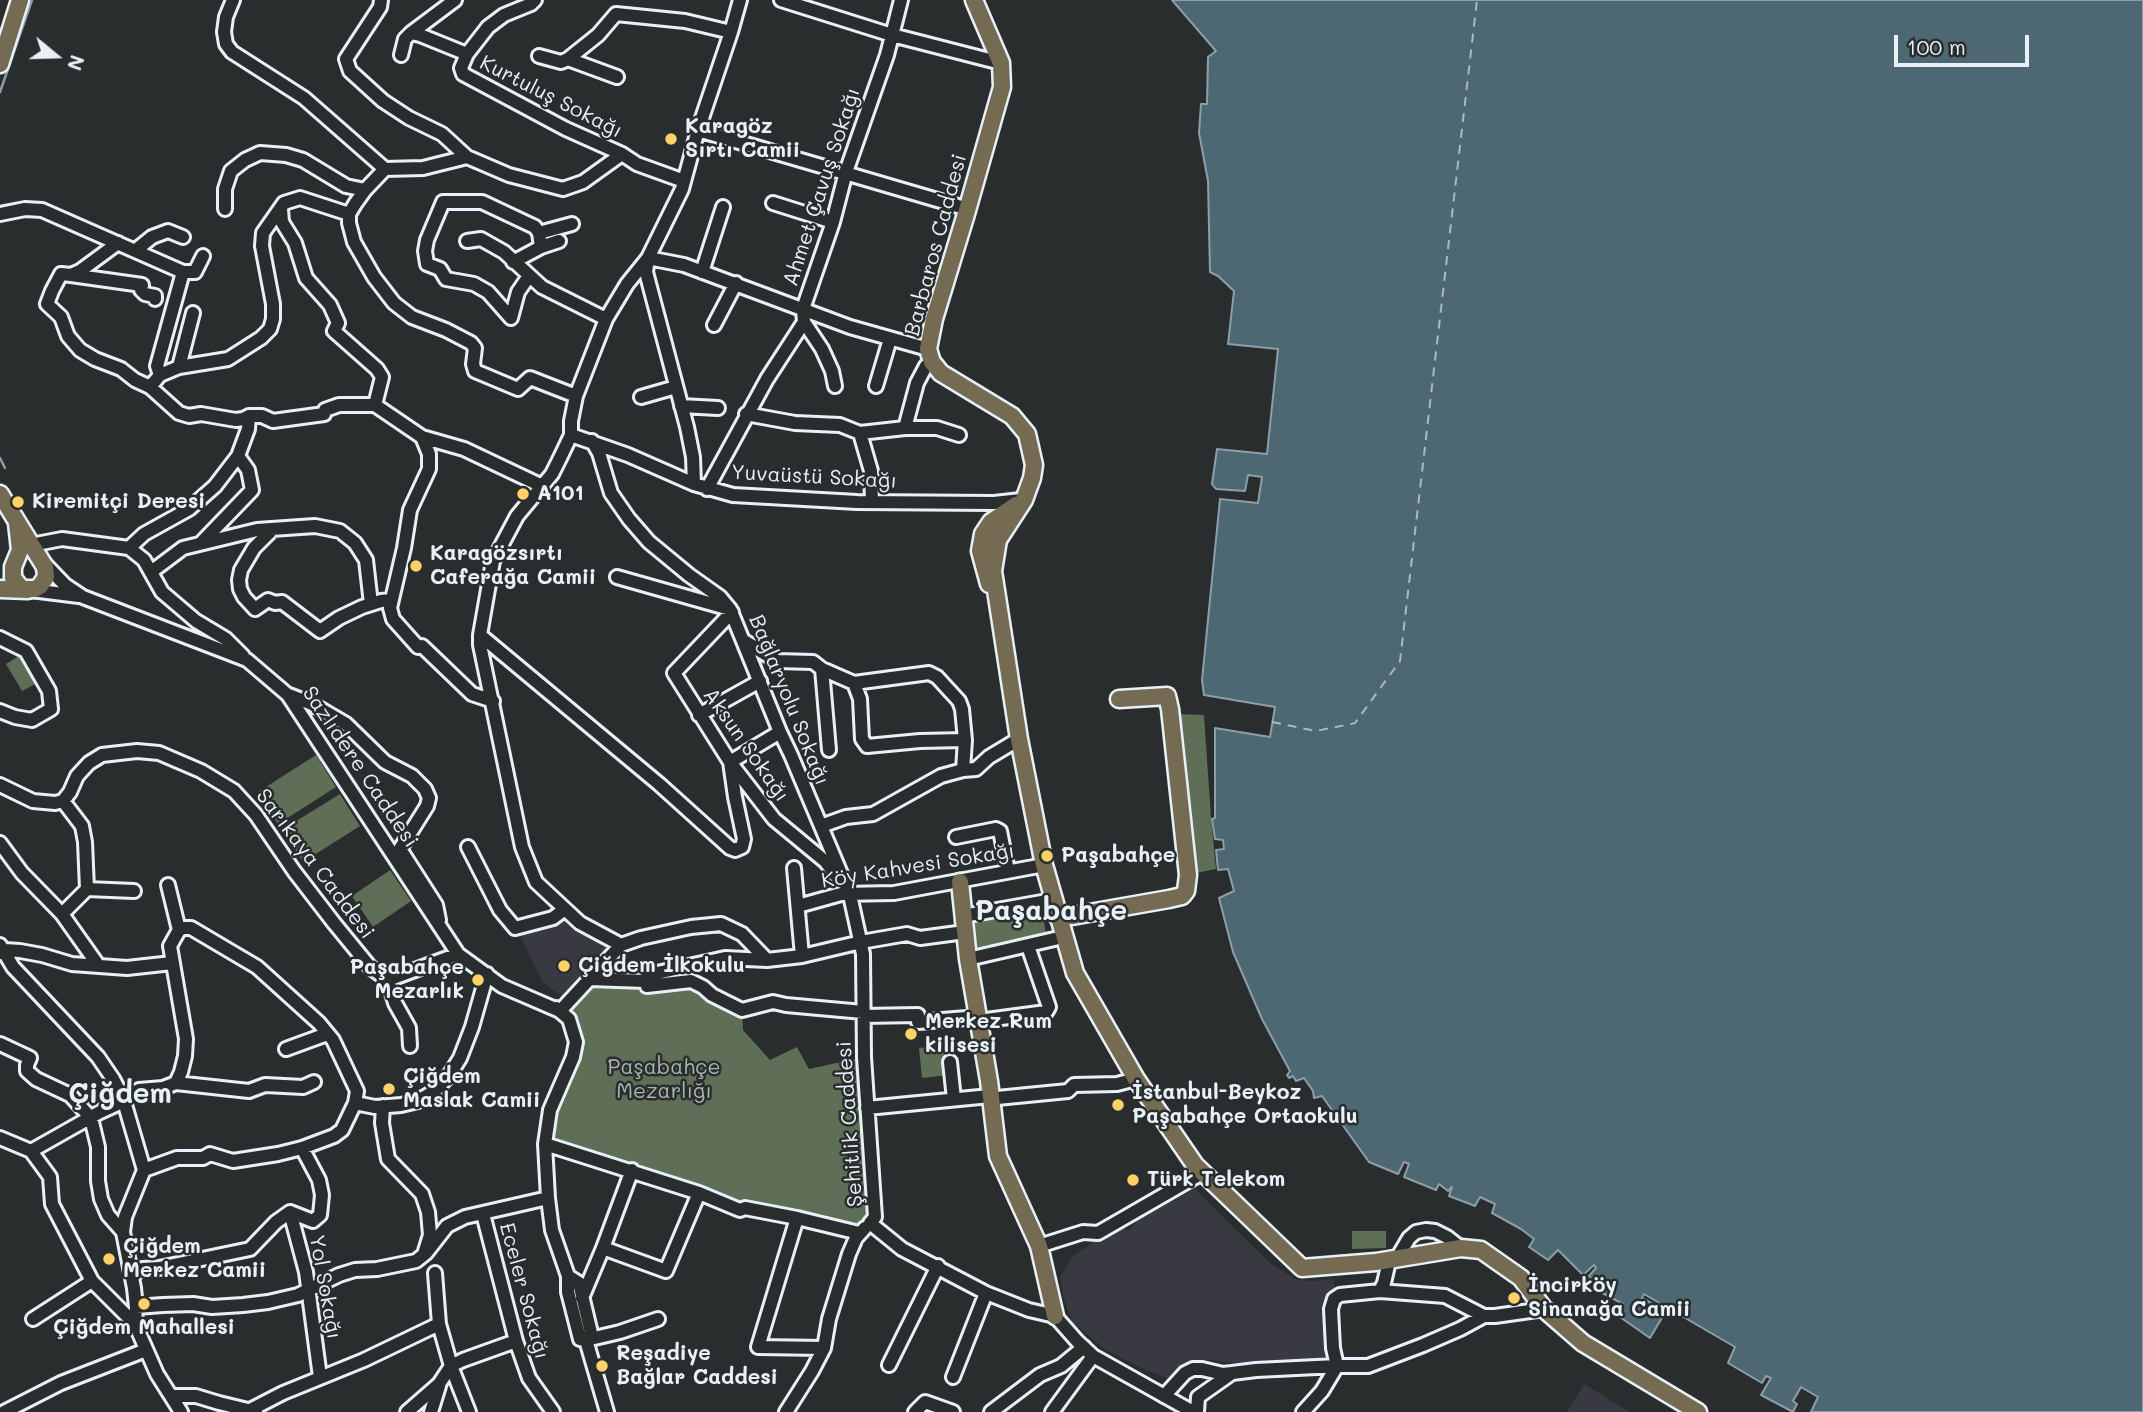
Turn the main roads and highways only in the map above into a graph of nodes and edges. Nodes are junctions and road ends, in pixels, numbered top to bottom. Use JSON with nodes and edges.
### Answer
{"nodes":[{"id":1,"x":20,"y":0,"type":"edge"},
{"id":2,"x":974,"y":0,"type":"edge"},
{"id":3,"x":0,"y":64,"type":"edge"},
{"id":4,"x":0,"y":494,"type":"edge"},
{"id":5,"x":16,"y":523,"type":"junction"},
{"id":6,"x":43,"y":562,"type":"junction"},
{"id":7,"x":8,"y":565,"type":"edge"},
{"id":8,"x":0,"y":589,"type":"edge"},
{"id":9,"x":30,"y":590,"type":"junction"},
{"id":10,"x":1119,"y":699,"type":"dead end"},
{"id":11,"x":960,"y":882,"type":"road end"},
{"id":12,"x":1055,"y":908,"type":"junction"},
{"id":13,"x":1055,"y":1316,"type":"road end"},
{"id":14,"x":1698,"y":1412,"type":"edge"}],
"edges":[{"from":1,"to":3,"type":"main road"},
{"from":2,"to":12,"type":"main road","name":"Barbaros Caddesi"},
{"from":4,"to":5,"type":"main road"},
{"from":5,"to":6,"type":"main road"},
{"from":5,"to":7,"type":"main road"},
{"from":6,"to":7,"type":"main road"},
{"from":6,"to":9,"type":"main road"},
{"from":7,"to":9,"type":"main road"},
{"from":8,"to":9,"type":"main road"},
{"from":10,"to":12,"type":"main road"},
{"from":11,"to":13,"type":"main road"},
{"from":12,"to":14,"type":"main road"}]}
